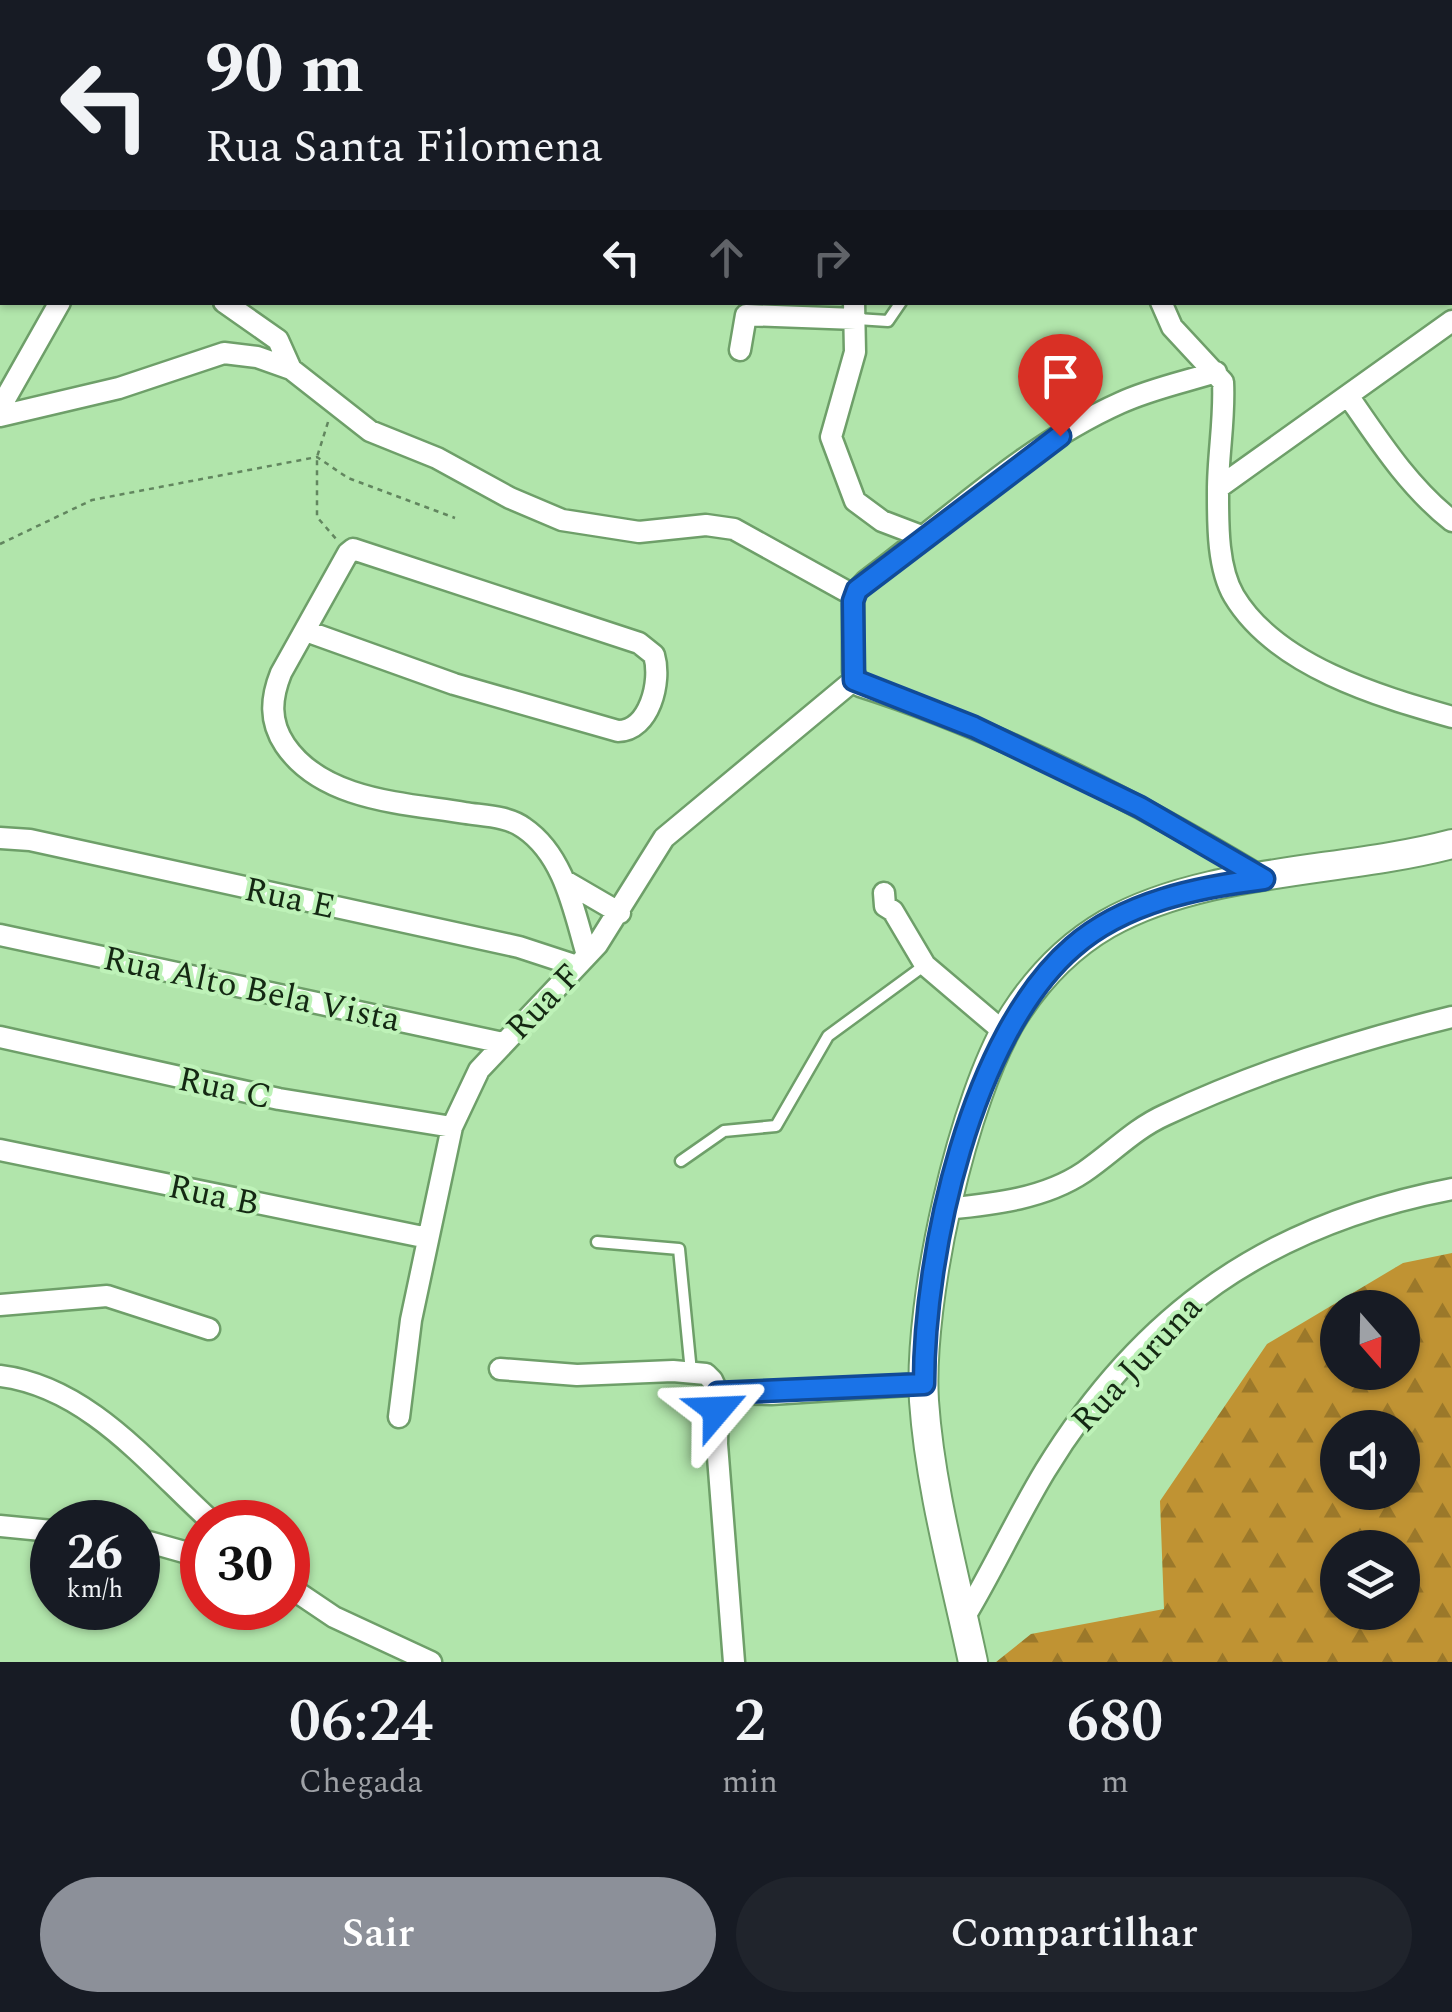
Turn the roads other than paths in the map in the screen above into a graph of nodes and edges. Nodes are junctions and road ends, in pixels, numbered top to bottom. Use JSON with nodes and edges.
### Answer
{"nodes":[{"id":1,"x":59,"y":305,"type":"edge"},
{"id":2,"x":229,"y":305,"type":"edge"},
{"id":3,"x":257,"y":305,"type":"edge"},
{"id":4,"x":899,"y":305,"type":"edge"},
{"id":5,"x":1162,"y":305,"type":"edge"},
{"id":6,"x":855,"y":310,"type":"edge"},
{"id":7,"x":1452,"y":322,"type":"edge"},
{"id":8,"x":267,"y":329,"type":"junction"},
{"id":9,"x":740,"y":350,"type":"dead end"},
{"id":10,"x":291,"y":369,"type":"junction"},
{"id":11,"x":1216,"y":372,"type":"junction"},
{"id":12,"x":1349,"y":397,"type":"junction"},
{"id":13,"x":5,"y":413,"type":"edge"},
{"id":14,"x":1218,"y":488,"type":"junction"},
{"id":15,"x":1452,"y":521,"type":"edge"},
{"id":16,"x":924,"y":537,"type":"junction"},
{"id":17,"x":854,"y":595,"type":"junction"},
{"id":18,"x":306,"y":631,"type":"junction"},
{"id":19,"x":854,"y":680,"type":"junction"},
{"id":20,"x":1452,"y":717,"type":"edge"},
{"id":21,"x":0,"y":838,"type":"edge"},
{"id":22,"x":1452,"y":844,"type":"edge"},
{"id":23,"x":1264,"y":879,"type":"junction"},
{"id":24,"x":565,"y":881,"type":"junction"},
{"id":25,"x":884,"y":893,"type":"dead end"},
{"id":26,"x":620,"y":913,"type":"junction"},
{"id":27,"x":0,"y":935,"type":"edge"},
{"id":28,"x":582,"y":961,"type":"junction"},
{"id":29,"x":925,"y":965,"type":"junction"},
{"id":30,"x":1452,"y":1017,"type":"edge"},
{"id":31,"x":1006,"y":1033,"type":"junction"},
{"id":32,"x":0,"y":1037,"type":"edge"},
{"id":33,"x":503,"y":1043,"type":"junction"},
{"id":34,"x":452,"y":1128,"type":"junction"},
{"id":35,"x":0,"y":1150,"type":"edge"},
{"id":36,"x":682,"y":1161,"type":"dead end"},
{"id":37,"x":1452,"y":1189,"type":"edge"},
{"id":38,"x":946,"y":1208,"type":"junction"},
{"id":39,"x":428,"y":1238,"type":"junction"},
{"id":40,"x":597,"y":1242,"type":"dead end"},
{"id":41,"x":0,"y":1305,"type":"edge"},
{"id":42,"x":209,"y":1330,"type":"dead end"},
{"id":43,"x":500,"y":1369,"type":"dead end"},
{"id":44,"x":691,"y":1372,"type":"junction"},
{"id":45,"x":0,"y":1376,"type":"edge"},
{"id":46,"x":924,"y":1384,"type":"junction"},
{"id":47,"x":718,"y":1393,"type":"junction"},
{"id":48,"x":399,"y":1416,"type":"dead end"},
{"id":49,"x":188,"y":1500,"type":"edge"},
{"id":50,"x":0,"y":1526,"type":"edge"},
{"id":51,"x":30,"y":1529,"type":"edge"},
{"id":52,"x":310,"y":1601,"type":"edge"},
{"id":53,"x":964,"y":1618,"type":"junction"},
{"id":54,"x":430,"y":1662,"type":"edge"},
{"id":55,"x":734,"y":1662,"type":"edge"},
{"id":56,"x":973,"y":1662,"type":"edge"}],
"edges":[{"from":1,"to":13,"type":"street"},
{"from":2,"to":8,"type":"street"},
{"from":3,"to":8,"type":"street"},
{"from":4,"to":6,"type":"lane"},
{"from":5,"to":11,"type":"street"},
{"from":6,"to":9,"type":"street"},
{"from":6,"to":16,"type":"street"},
{"from":7,"to":12,"type":"street"},
{"from":8,"to":10,"type":"street"},
{"from":10,"to":13,"type":"street"},
{"from":10,"to":17,"type":"street"},
{"from":11,"to":14,"type":"street"},
{"from":11,"to":16,"type":"street"},
{"from":12,"to":14,"type":"street"},
{"from":12,"to":15,"type":"street"},
{"from":14,"to":20,"type":"street"},
{"from":16,"to":17,"type":"street"},
{"from":17,"to":19,"type":"street"},
{"from":18,"to":18,"type":"street"},
{"from":18,"to":24,"type":"street"},
{"from":19,"to":23,"type":"street"},
{"from":19,"to":26,"type":"street","name":"Rua F"},
{"from":21,"to":28,"type":"street","name":"Rua E"},
{"from":22,"to":23,"type":"main road"},
{"from":23,"to":31,"type":"main road"},
{"from":24,"to":26,"type":"street"},
{"from":24,"to":28,"type":"street"},
{"from":25,"to":29,"type":"street"},
{"from":26,"to":28,"type":"street","name":"Rua F"},
{"from":27,"to":33,"type":"street","name":"Rua Alto Bela Vista"},
{"from":28,"to":33,"type":"street","name":"Rua F"},
{"from":29,"to":31,"type":"street"},
{"from":29,"to":36,"type":"lane"},
{"from":30,"to":38,"type":"street"},
{"from":31,"to":38,"type":"main road"},
{"from":32,"to":34,"type":"street","name":"Rua C"},
{"from":33,"to":34,"type":"street","name":"Rua F"},
{"from":34,"to":39,"type":"street","name":"Rua F"},
{"from":35,"to":39,"type":"street","name":"Rua B"},
{"from":37,"to":53,"type":"street","name":"Rua Juruna"},
{"from":38,"to":46,"type":"main road"},
{"from":39,"to":48,"type":"street","name":"Rua F"},
{"from":40,"to":44,"type":"lane"},
{"from":41,"to":42,"type":"street"},
{"from":43,"to":44,"type":"street"},
{"from":44,"to":47,"type":"street"},
{"from":45,"to":49,"type":"street"},
{"from":46,"to":47,"type":"street"},
{"from":46,"to":53,"type":"main road"},
{"from":47,"to":55,"type":"street"},
{"from":50,"to":51,"type":"street"},
{"from":52,"to":54,"type":"street"},
{"from":53,"to":56,"type":"main road"}]}
